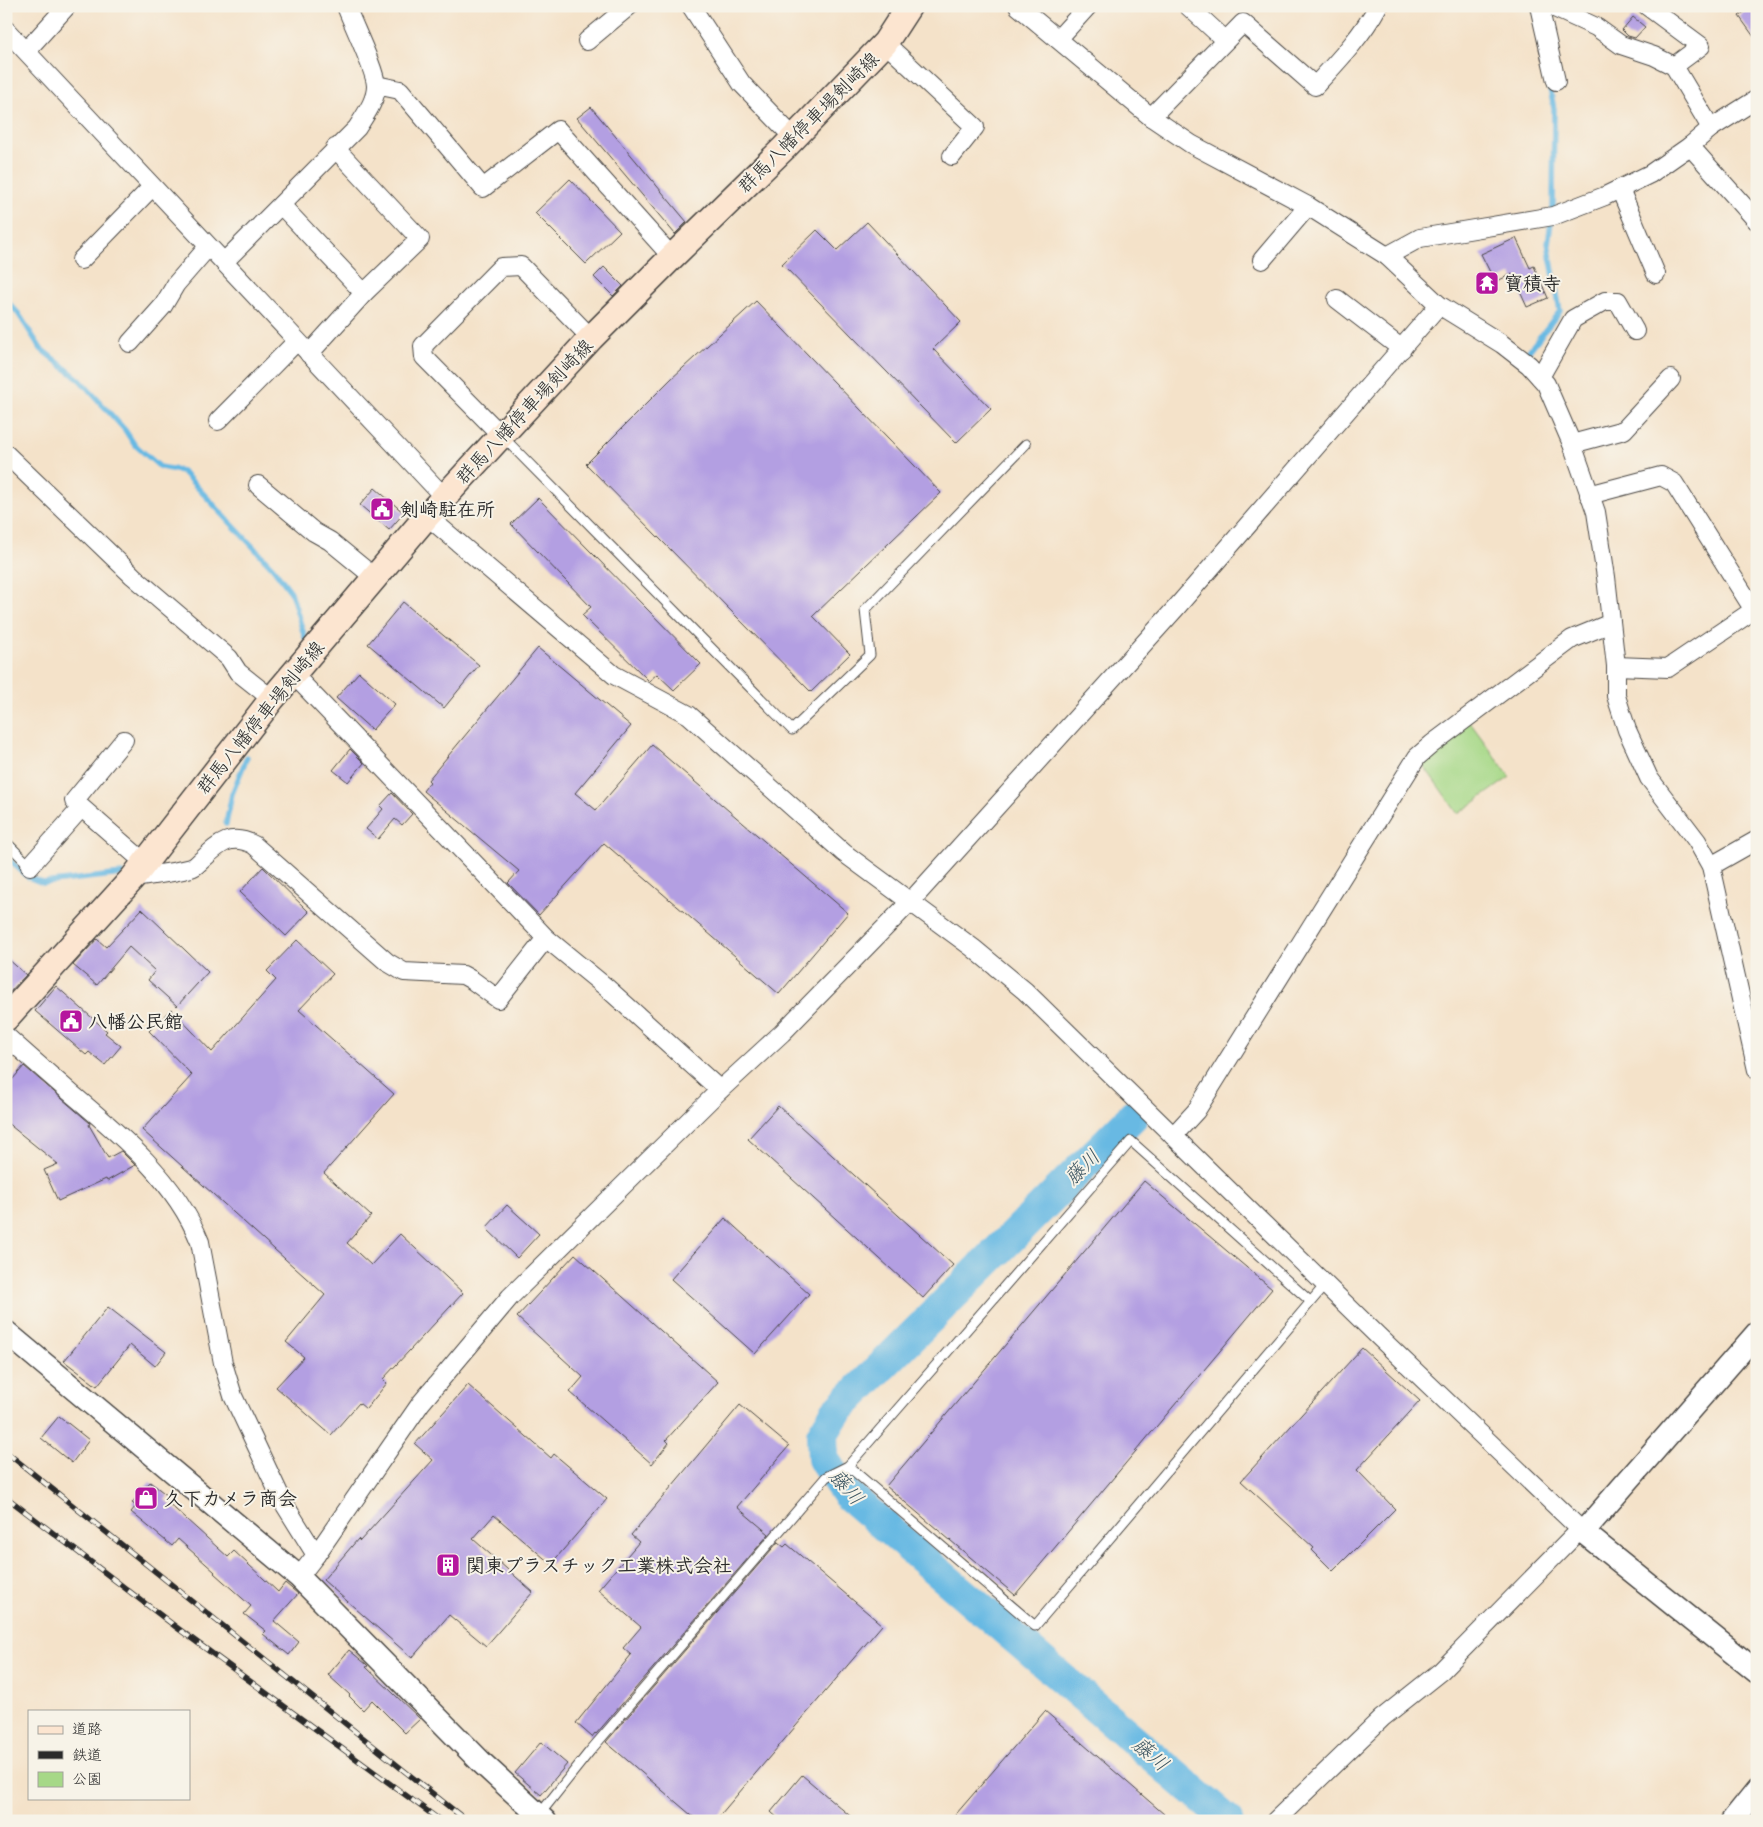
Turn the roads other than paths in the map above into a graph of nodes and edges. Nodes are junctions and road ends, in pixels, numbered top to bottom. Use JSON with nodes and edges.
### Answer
{"nodes":[{"id":1,"x":67,"y":6,"type":"edge"},
{"id":2,"x":346,"y":6,"type":"edge"},
{"id":3,"x":629,"y":6,"type":"edge"},
{"id":4,"x":691,"y":6,"type":"edge"},
{"id":5,"x":909,"y":6,"type":"edge"},
{"id":6,"x":1018,"y":6,"type":"edge"},
{"id":7,"x":1088,"y":6,"type":"edge"},
{"id":8,"x":1188,"y":6,"type":"edge"},
{"id":9,"x":1378,"y":6,"type":"edge"},
{"id":10,"x":1539,"y":6,"type":"edge"},
{"id":11,"x":1550,"y":6,"type":"edge"},
{"id":12,"x":1647,"y":6,"type":"edge"},
{"id":13,"x":6,"y":30,"type":"edge"},
{"id":14,"x":1058,"y":39,"type":"junction"},
{"id":15,"x":1225,"y":40,"type":"junction"},
{"id":16,"x":587,"y":41,"type":"dead end"},
{"id":17,"x":885,"y":43,"type":"junction"},
{"id":18,"x":26,"y":50,"type":"junction"},
{"id":19,"x":1674,"y":66,"type":"junction"},
{"id":20,"x":1556,"y":81,"type":"dead end"},
{"id":21,"x":376,"y":85,"type":"junction"},
{"id":22,"x":1757,"y":99,"type":"edge"},
{"id":23,"x":1151,"y":117,"type":"junction"},
{"id":24,"x":1711,"y":128,"type":"junction"},
{"id":25,"x":794,"y":138,"type":"junction"},
{"id":26,"x":1690,"y":146,"type":"junction"},
{"id":27,"x":335,"y":148,"type":"junction"},
{"id":28,"x":952,"y":156,"type":"dead end"},
{"id":29,"x":152,"y":187,"type":"junction"},
{"id":30,"x":1620,"y":189,"type":"junction"},
{"id":31,"x":281,"y":205,"type":"junction"},
{"id":32,"x":1308,"y":206,"type":"junction"},
{"id":33,"x":1757,"y":221,"type":"edge"},
{"id":34,"x":208,"y":247,"type":"junction"},
{"id":35,"x":672,"y":256,"type":"junction"},
{"id":36,"x":1387,"y":256,"type":"junction"},
{"id":37,"x":81,"y":260,"type":"dead end"},
{"id":38,"x":1262,"y":260,"type":"dead end"},
{"id":39,"x":224,"y":262,"type":"junction"},
{"id":40,"x":1656,"y":274,"type":"dead end"},
{"id":41,"x":364,"y":293,"type":"junction"},
{"id":42,"x":1337,"y":299,"type":"dead end"},
{"id":43,"x":1439,"y":305,"type":"junction"},
{"id":44,"x":1635,"y":331,"type":"dead end"},
{"id":45,"x":591,"y":338,"type":"junction"},
{"id":46,"x":297,"y":341,"type":"junction"},
{"id":47,"x":130,"y":343,"type":"dead end"},
{"id":48,"x":1402,"y":349,"type":"junction"},
{"id":49,"x":309,"y":354,"type":"junction"},
{"id":50,"x":1540,"y":377,"type":"junction"},
{"id":51,"x":1671,"y":379,"type":"dead end"},
{"id":52,"x":218,"y":421,"type":"dead end"},
{"id":53,"x":502,"y":436,"type":"junction"},
{"id":54,"x":1026,"y":444,"type":"dead end"},
{"id":55,"x":1572,"y":444,"type":"junction"},
{"id":56,"x":6,"y":454,"type":"edge"},
{"id":57,"x":258,"y":485,"type":"dead end"},
{"id":58,"x":1589,"y":495,"type":"junction"},
{"id":59,"x":444,"y":497,"type":"junction"},
{"id":60,"x":427,"y":516,"type":"junction"},
{"id":61,"x":374,"y":577,"type":"junction"},
{"id":62,"x":1755,"y":612,"type":"edge"},
{"id":63,"x":1611,"y":623,"type":"junction"},
{"id":64,"x":1616,"y":666,"type":"junction"},
{"id":65,"x":293,"y":674,"type":"junction"},
{"id":66,"x":272,"y":699,"type":"junction"},
{"id":67,"x":124,"y":740,"type":"dead end"},
{"id":68,"x":81,"y":808,"type":"junction"},
{"id":69,"x":1757,"y":840,"type":"edge"},
{"id":70,"x":6,"y":842,"type":"edge"},
{"id":71,"x":30,"y":866,"type":"joint"},
{"id":72,"x":1711,"y":866,"type":"junction"},
{"id":73,"x":139,"y":871,"type":"junction"},
{"id":74,"x":911,"y":901,"type":"junction"},
{"id":75,"x":546,"y":938,"type":"junction"},
{"id":76,"x":7,"y":1021,"type":"edge"},
{"id":77,"x":1757,"y":1070,"type":"edge"},
{"id":78,"x":720,"y":1090,"type":"junction"},
{"id":79,"x":1173,"y":1136,"type":"junction"},
{"id":80,"x":1326,"y":1285,"type":"junction"},
{"id":81,"x":1310,"y":1301,"type":"junction"},
{"id":82,"x":6,"y":1332,"type":"edge"},
{"id":83,"x":1757,"y":1333,"type":"edge"},
{"id":84,"x":848,"y":1466,"type":"junction"},
{"id":85,"x":1583,"y":1532,"type":"junction"},
{"id":86,"x":316,"y":1554,"type":"junction"},
{"id":87,"x":298,"y":1577,"type":"junction"},
{"id":88,"x":1757,"y":1672,"type":"edge"},
{"id":89,"x":1757,"y":1790,"type":"edge"},
{"id":90,"x":542,"y":1818,"type":"edge"},
{"id":91,"x":1275,"y":1821,"type":"edge"},
{"id":92,"x":1732,"y":1821,"type":"edge"}],
"edges":[{"from":1,"to":18,"type":"street"},
{"from":2,"to":21,"type":"street"},
{"from":3,"to":16,"type":"street"},
{"from":4,"to":25,"type":"street"},
{"from":5,"to":17,"type":"main road","name":"群馬八幡停車場剣崎線"},
{"from":6,"to":14,"type":"street"},
{"from":7,"to":14,"type":"street"},
{"from":8,"to":15,"type":"street"},
{"from":9,"to":15,"type":"street"},
{"from":10,"to":20,"type":"street"},
{"from":11,"to":19,"type":"street"},
{"from":12,"to":19,"type":"street"},
{"from":13,"to":18,"type":"street"},
{"from":14,"to":23,"type":"street"},
{"from":15,"to":23,"type":"street"},
{"from":17,"to":25,"type":"main road","name":"群馬八幡停車場剣崎線"},
{"from":17,"to":28,"type":"street"},
{"from":18,"to":29,"type":"street"},
{"from":19,"to":24,"type":"street"},
{"from":21,"to":27,"type":"street"},
{"from":21,"to":35,"type":"street"},
{"from":22,"to":24,"type":"street"},
{"from":23,"to":32,"type":"street"},
{"from":24,"to":26,"type":"street"},
{"from":25,"to":35,"type":"main road","name":"群馬八幡停車場剣崎線"},
{"from":26,"to":30,"type":"street"},
{"from":26,"to":33,"type":"street"},
{"from":27,"to":31,"type":"street"},
{"from":27,"to":41,"type":"street"},
{"from":29,"to":34,"type":"street"},
{"from":29,"to":37,"type":"street"},
{"from":30,"to":36,"type":"street"},
{"from":30,"to":40,"type":"street"},
{"from":31,"to":39,"type":"street"},
{"from":31,"to":41,"type":"street"},
{"from":32,"to":36,"type":"street"},
{"from":32,"to":38,"type":"street"},
{"from":34,"to":39,"type":"street"},
{"from":34,"to":47,"type":"street"},
{"from":35,"to":45,"type":"main road","name":"群馬八幡停車場剣崎線"},
{"from":36,"to":43,"type":"street"},
{"from":39,"to":46,"type":"street"},
{"from":41,"to":49,"type":"street"},
{"from":42,"to":48,"type":"street"},
{"from":43,"to":48,"type":"street"},
{"from":43,"to":50,"type":"street"},
{"from":44,"to":50,"type":"street"},
{"from":45,"to":53,"type":"main road","name":"群馬八幡停車場剣崎線"},
{"from":45,"to":53,"type":"street"},
{"from":46,"to":49,"type":"street"},
{"from":46,"to":52,"type":"street"},
{"from":48,"to":74,"type":"street"},
{"from":49,"to":59,"type":"street"},
{"from":50,"to":55,"type":"street"},
{"from":51,"to":55,"type":"street"},
{"from":53,"to":54,"type":"lane"},
{"from":53,"to":59,"type":"main road","name":"群馬八幡停車場剣崎線"},
{"from":55,"to":58,"type":"street"},
{"from":56,"to":66,"type":"street"},
{"from":57,"to":61,"type":"street"},
{"from":58,"to":62,"type":"street"},
{"from":58,"to":63,"type":"street"},
{"from":59,"to":60,"type":"main road","name":"群馬八幡停車場剣崎線"},
{"from":60,"to":61,"type":"main road","name":"群馬八幡停車場剣崎線"},
{"from":60,"to":74,"type":"street"},
{"from":61,"to":65,"type":"main road","name":"群馬八幡停車場剣崎線"},
{"from":62,"to":64,"type":"street"},
{"from":63,"to":64,"type":"street"},
{"from":63,"to":79,"type":"street"},
{"from":64,"to":72,"type":"street"},
{"from":65,"to":66,"type":"main road","name":"群馬八幡停車場剣崎線"},
{"from":65,"to":75,"type":"street"},
{"from":66,"to":73,"type":"main road","name":"群馬八幡停車場剣崎線"},
{"from":67,"to":68,"type":"street"},
{"from":68,"to":71,"type":"street"},
{"from":68,"to":73,"type":"street"},
{"from":69,"to":72,"type":"street"},
{"from":70,"to":71,"type":"lane"},
{"from":72,"to":77,"type":"street"},
{"from":73,"to":75,"type":"street"},
{"from":73,"to":76,"type":"main road","name":"群馬八幡停車場剣崎線"},
{"from":74,"to":78,"type":"street"},
{"from":74,"to":79,"type":"street"},
{"from":75,"to":78,"type":"street"},
{"from":76,"to":86,"type":"street"},
{"from":78,"to":86,"type":"street"},
{"from":79,"to":80,"type":"street"},
{"from":80,"to":81,"type":"lane"},
{"from":80,"to":85,"type":"street"},
{"from":81,"to":84,"type":"lane"},
{"from":81,"to":84,"type":"lane"},
{"from":82,"to":87,"type":"street"},
{"from":83,"to":85,"type":"street"},
{"from":84,"to":90,"type":"lane"},
{"from":85,"to":88,"type":"street"},
{"from":85,"to":91,"type":"street"},
{"from":86,"to":87,"type":"street"},
{"from":87,"to":90,"type":"street"},
{"from":89,"to":92,"type":"street"}]}
